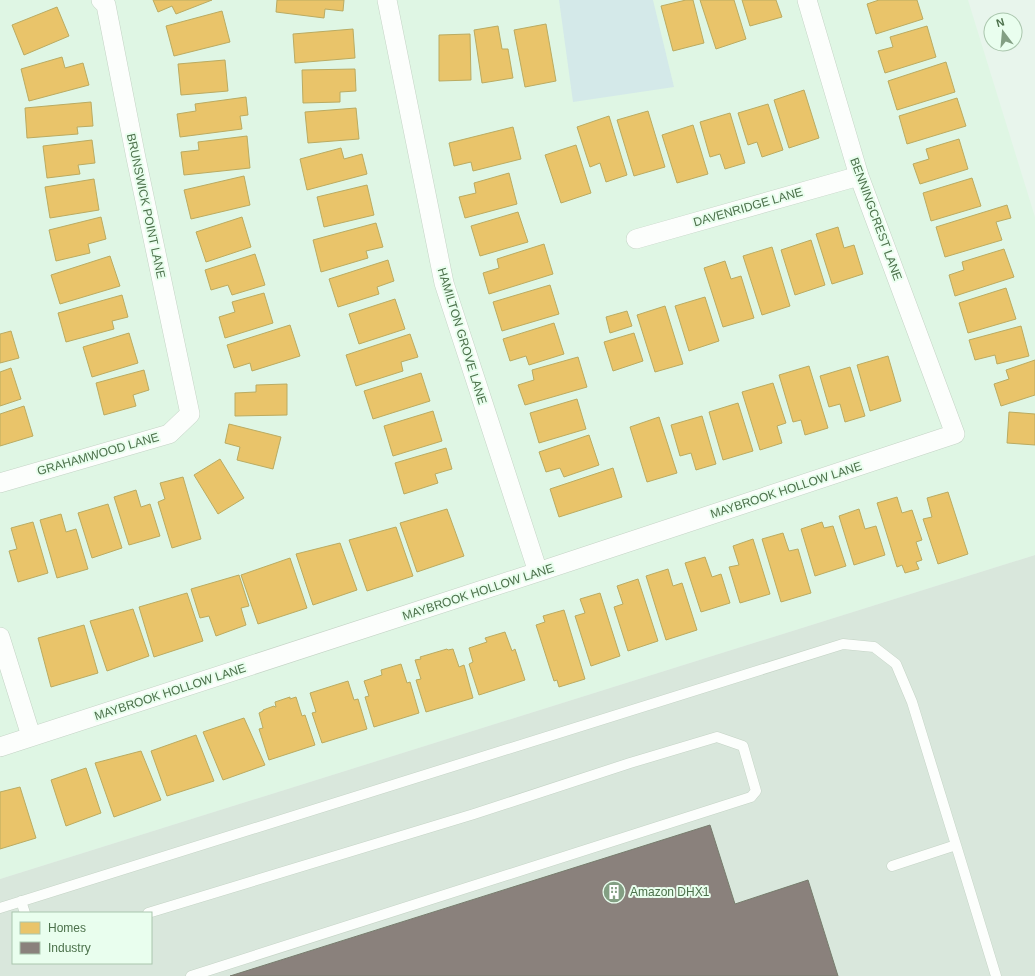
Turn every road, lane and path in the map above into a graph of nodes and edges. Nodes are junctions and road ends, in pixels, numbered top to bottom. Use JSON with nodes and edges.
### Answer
{"nodes":[{"id":1,"x":101,"y":0,"type":"edge"},
{"id":2,"x":387,"y":0,"type":"edge"},
{"id":3,"x":807,"y":0,"type":"edge"},
{"id":4,"x":859,"y":176,"type":"junction"},
{"id":5,"x":636,"y":239,"type":"dead end"},
{"id":6,"x":190,"y":414,"type":"joint"},
{"id":7,"x":955,"y":434,"type":"joint"},
{"id":8,"x":0,"y":483,"type":"edge"},
{"id":9,"x":538,"y":572,"type":"junction"},
{"id":10,"x":0,"y":637,"type":"edge"},
{"id":11,"x":31,"y":736,"type":"junction"},
{"id":12,"x":0,"y":747,"type":"edge"},
{"id":13,"x":956,"y":845,"type":"junction"},
{"id":14,"x":892,"y":866,"type":"dead end"},
{"id":15,"x":21,"y":901,"type":"junction"},
{"id":16,"x":0,"y":908,"type":"edge"},
{"id":17,"x":25,"y":912,"type":"edge"},
{"id":18,"x":151,"y":912,"type":"edge"},
{"id":19,"x":191,"y":976,"type":"edge"},
{"id":20,"x":996,"y":976,"type":"edge"}],
"edges":[{"from":1,"to":6,"type":"street","name":"BRUNSWICK POINT LANE"},
{"from":2,"to":9,"type":"street","name":"HAMILTON GROVE LANE"},
{"from":3,"to":4,"type":"street","name":"BENNINGCREST LANE"},
{"from":4,"to":5,"type":"street","name":"DAVENRIDGE LANE"},
{"from":4,"to":7,"type":"street","name":"BENNINGCREST LANE"},
{"from":6,"to":8,"type":"street","name":"GRAHAMWOOD LANE"},
{"from":7,"to":9,"type":"street","name":"MAYBROOK HOLLOW LANE"},
{"from":9,"to":11,"type":"street","name":"MAYBROOK HOLLOW LANE"},
{"from":10,"to":11,"type":"street"},
{"from":11,"to":12,"type":"street","name":"MAYBROOK HOLLOW LANE"},
{"from":13,"to":14,"type":"lane"},
{"from":13,"to":15,"type":"lane"},
{"from":13,"to":20,"type":"lane"},
{"from":15,"to":16,"type":"lane"},
{"from":15,"to":17,"type":"lane"},
{"from":18,"to":19,"type":"lane"}]}
